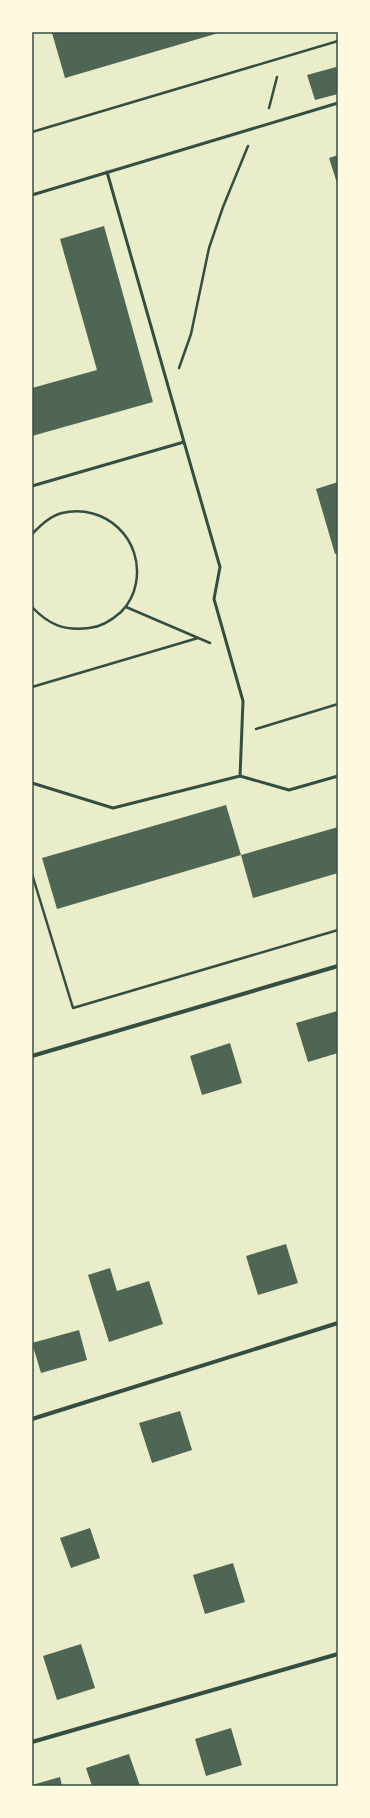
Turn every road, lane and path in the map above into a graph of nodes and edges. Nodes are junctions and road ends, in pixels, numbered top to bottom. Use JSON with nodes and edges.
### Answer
{"nodes":[{"id":1,"x":338,"y":41,"type":"edge"},
{"id":2,"x":277,"y":77,"type":"dead end"},
{"id":3,"x":338,"y":103,"type":"edge"},
{"id":4,"x":255,"y":128,"type":"junction"},
{"id":5,"x":32,"y":132,"type":"edge"},
{"id":6,"x":107,"y":172,"type":"junction"},
{"id":7,"x":32,"y":195,"type":"edge"},
{"id":8,"x":170,"y":395,"type":"junction"},
{"id":9,"x":184,"y":442,"type":"junction"},
{"id":10,"x":32,"y":486,"type":"edge"},
{"id":11,"x":32,"y":534,"type":"edge"},
{"id":12,"x":32,"y":607,"type":"edge"},
{"id":13,"x":126,"y":607,"type":"junction"},
{"id":14,"x":198,"y":638,"type":"junction"},
{"id":15,"x":229,"y":651,"type":"junction"},
{"id":16,"x":32,"y":687,"type":"edge"},
{"id":17,"x":338,"y":704,"type":"edge"},
{"id":18,"x":256,"y":729,"type":"dead end"},
{"id":19,"x":240,"y":776,"type":"junction"},
{"id":20,"x":338,"y":776,"type":"edge"},
{"id":21,"x":32,"y":784,"type":"edge"},
{"id":22,"x":32,"y":874,"type":"edge"},
{"id":23,"x":338,"y":930,"type":"edge"},
{"id":24,"x":338,"y":966,"type":"edge"},
{"id":25,"x":32,"y":1056,"type":"edge"},
{"id":26,"x":338,"y":1323,"type":"edge"},
{"id":27,"x":32,"y":1419,"type":"edge"},
{"id":28,"x":338,"y":1654,"type":"edge"},
{"id":29,"x":32,"y":1742,"type":"edge"}],
"edges":[{"from":1,"to":5,"type":"path"},
{"from":2,"to":4,"type":"path"},
{"from":3,"to":4,"type":"lane"},
{"from":4,"to":6,"type":"lane"},
{"from":4,"to":8,"type":"path"},
{"from":6,"to":7,"type":"lane"},
{"from":6,"to":8,"type":"lane"},
{"from":8,"to":9,"type":"lane"},
{"from":9,"to":10,"type":"lane"},
{"from":9,"to":15,"type":"lane"},
{"from":11,"to":13,"type":"path"},
{"from":12,"to":13,"type":"path"},
{"from":13,"to":14,"type":"path"},
{"from":14,"to":15,"type":"path"},
{"from":14,"to":16,"type":"path"},
{"from":15,"to":19,"type":"lane"},
{"from":17,"to":18,"type":"path"},
{"from":19,"to":20,"type":"lane"},
{"from":19,"to":21,"type":"lane"},
{"from":22,"to":23,"type":"path"},
{"from":24,"to":25,"type":"street"},
{"from":26,"to":27,"type":"street"},
{"from":28,"to":29,"type":"street"}]}
